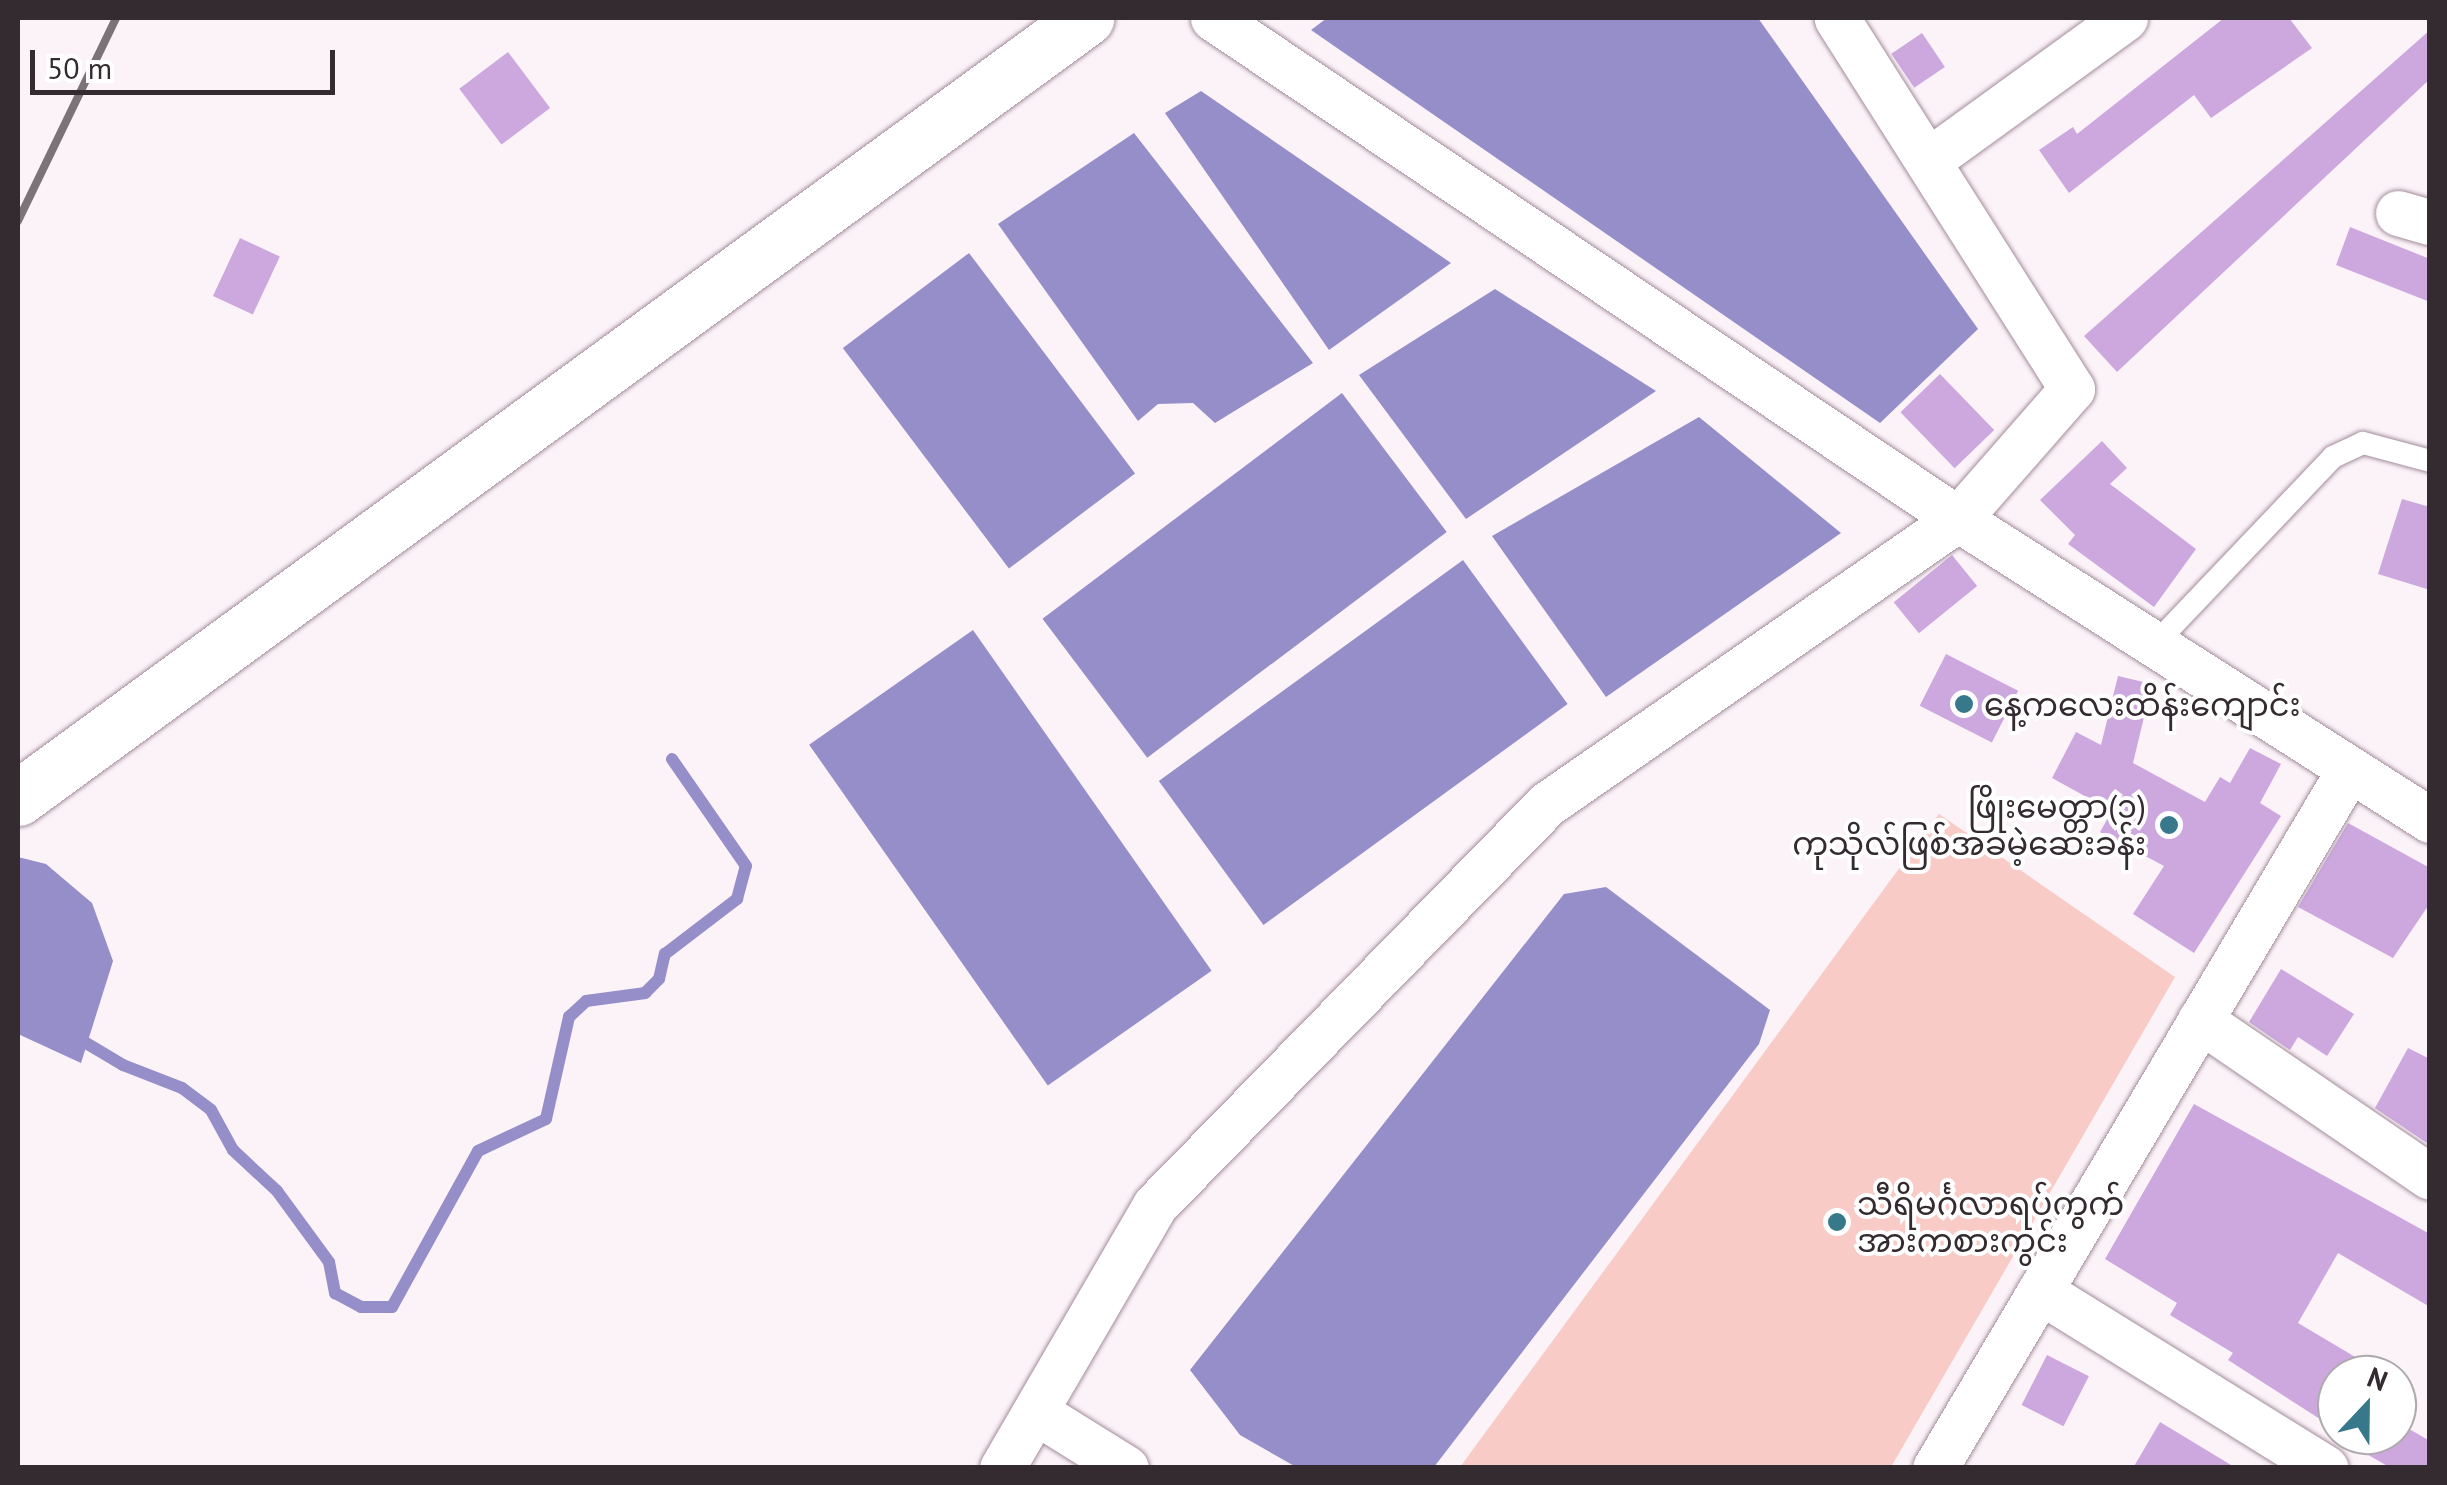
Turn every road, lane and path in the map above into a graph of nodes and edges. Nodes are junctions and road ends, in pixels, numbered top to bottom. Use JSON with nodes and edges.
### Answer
{"nodes":[{"id":1,"x":1086,"y":18,"type":"edge"},
{"id":2,"x":1213,"y":18,"type":"edge"},
{"id":3,"x":1838,"y":18,"type":"edge"},
{"id":4,"x":2126,"y":18,"type":"edge"},
{"id":5,"x":1929,"y":160,"type":"junction"},
{"id":6,"x":2430,"y":461,"type":"edge"},
{"id":7,"x":1958,"y":519,"type":"junction"},
{"id":8,"x":2154,"y":645,"type":"junction"},
{"id":9,"x":2349,"y":770,"type":"junction"},
{"id":10,"x":18,"y":798,"type":"edge"},
{"id":11,"x":2430,"y":820,"type":"edge"},
{"id":12,"x":2200,"y":1020,"type":"junction"},
{"id":13,"x":2430,"y":1177,"type":"edge"},
{"id":14,"x":2040,"y":1291,"type":"junction"},
{"id":15,"x":1036,"y":1412,"type":"junction"},
{"id":16,"x":1002,"y":1468,"type":"edge"},
{"id":17,"x":1126,"y":1468,"type":"edge"},
{"id":18,"x":1934,"y":1468,"type":"edge"},
{"id":19,"x":2326,"y":1468,"type":"edge"}],
"edges":[{"from":1,"to":10,"type":"main road"},
{"from":2,"to":7,"type":"street"},
{"from":3,"to":5,"type":"street"},
{"from":4,"to":5,"type":"street"},
{"from":5,"to":7,"type":"street"},
{"from":6,"to":8,"type":"lane"},
{"from":7,"to":8,"type":"street"},
{"from":7,"to":15,"type":"street"},
{"from":8,"to":9,"type":"street"},
{"from":9,"to":11,"type":"street"},
{"from":9,"to":12,"type":"street"},
{"from":12,"to":13,"type":"street"},
{"from":12,"to":14,"type":"street"},
{"from":14,"to":18,"type":"street"},
{"from":14,"to":19,"type":"street"},
{"from":15,"to":16,"type":"street"},
{"from":15,"to":17,"type":"street"}]}
